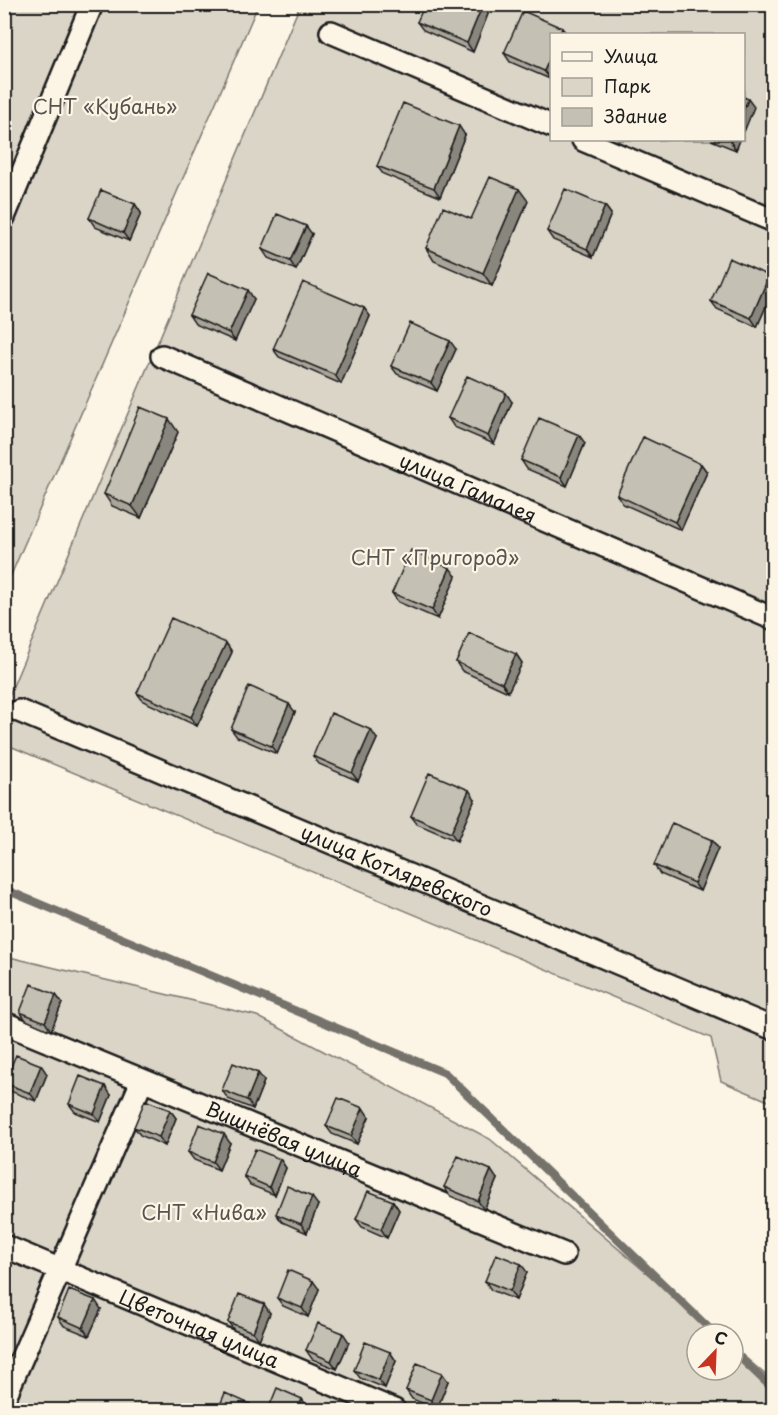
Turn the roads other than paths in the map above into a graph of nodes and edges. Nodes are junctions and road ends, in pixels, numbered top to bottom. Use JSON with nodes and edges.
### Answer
{"nodes":[{"id":1,"x":92,"y":4,"type":"edge"},
{"id":2,"x":331,"y":32,"type":"dead end"},
{"id":3,"x":550,"y":125,"type":"edge"},
{"id":4,"x":585,"y":141,"type":"edge"},
{"id":5,"x":4,"y":217,"type":"edge"},
{"id":6,"x":774,"y":220,"type":"edge"},
{"id":7,"x":162,"y":357,"type":"dead end"},
{"id":8,"x":774,"y":619,"type":"edge"},
{"id":9,"x":19,"y":711,"type":"dead end"},
{"id":10,"x":4,"y":1023,"type":"edge"},
{"id":11,"x":774,"y":1029,"type":"edge"},
{"id":12,"x":142,"y":1081,"type":"junction"},
{"id":13,"x":4,"y":1246,"type":"edge"},
{"id":14,"x":564,"y":1254,"type":"dead end"},
{"id":15,"x":62,"y":1270,"type":"junction"},
{"id":16,"x":4,"y":1399,"type":"edge"},
{"id":17,"x":394,"y":1410,"type":"edge"}],
"edges":[{"from":1,"to":5,"type":"street"},
{"from":2,"to":3,"type":"street"},
{"from":4,"to":6,"type":"street"},
{"from":7,"to":8,"type":"street","name":"улица Гамалея"},
{"from":9,"to":11,"type":"street","name":"улица Котляревского"},
{"from":10,"to":12,"type":"street","name":"Вишнёвая улица"},
{"from":12,"to":14,"type":"street","name":"Вишнёвая улица"},
{"from":12,"to":15,"type":"street"},
{"from":13,"to":15,"type":"street","name":"Цветочная улица"},
{"from":15,"to":16,"type":"street"},
{"from":15,"to":17,"type":"street","name":"Цветочная улица"}]}
